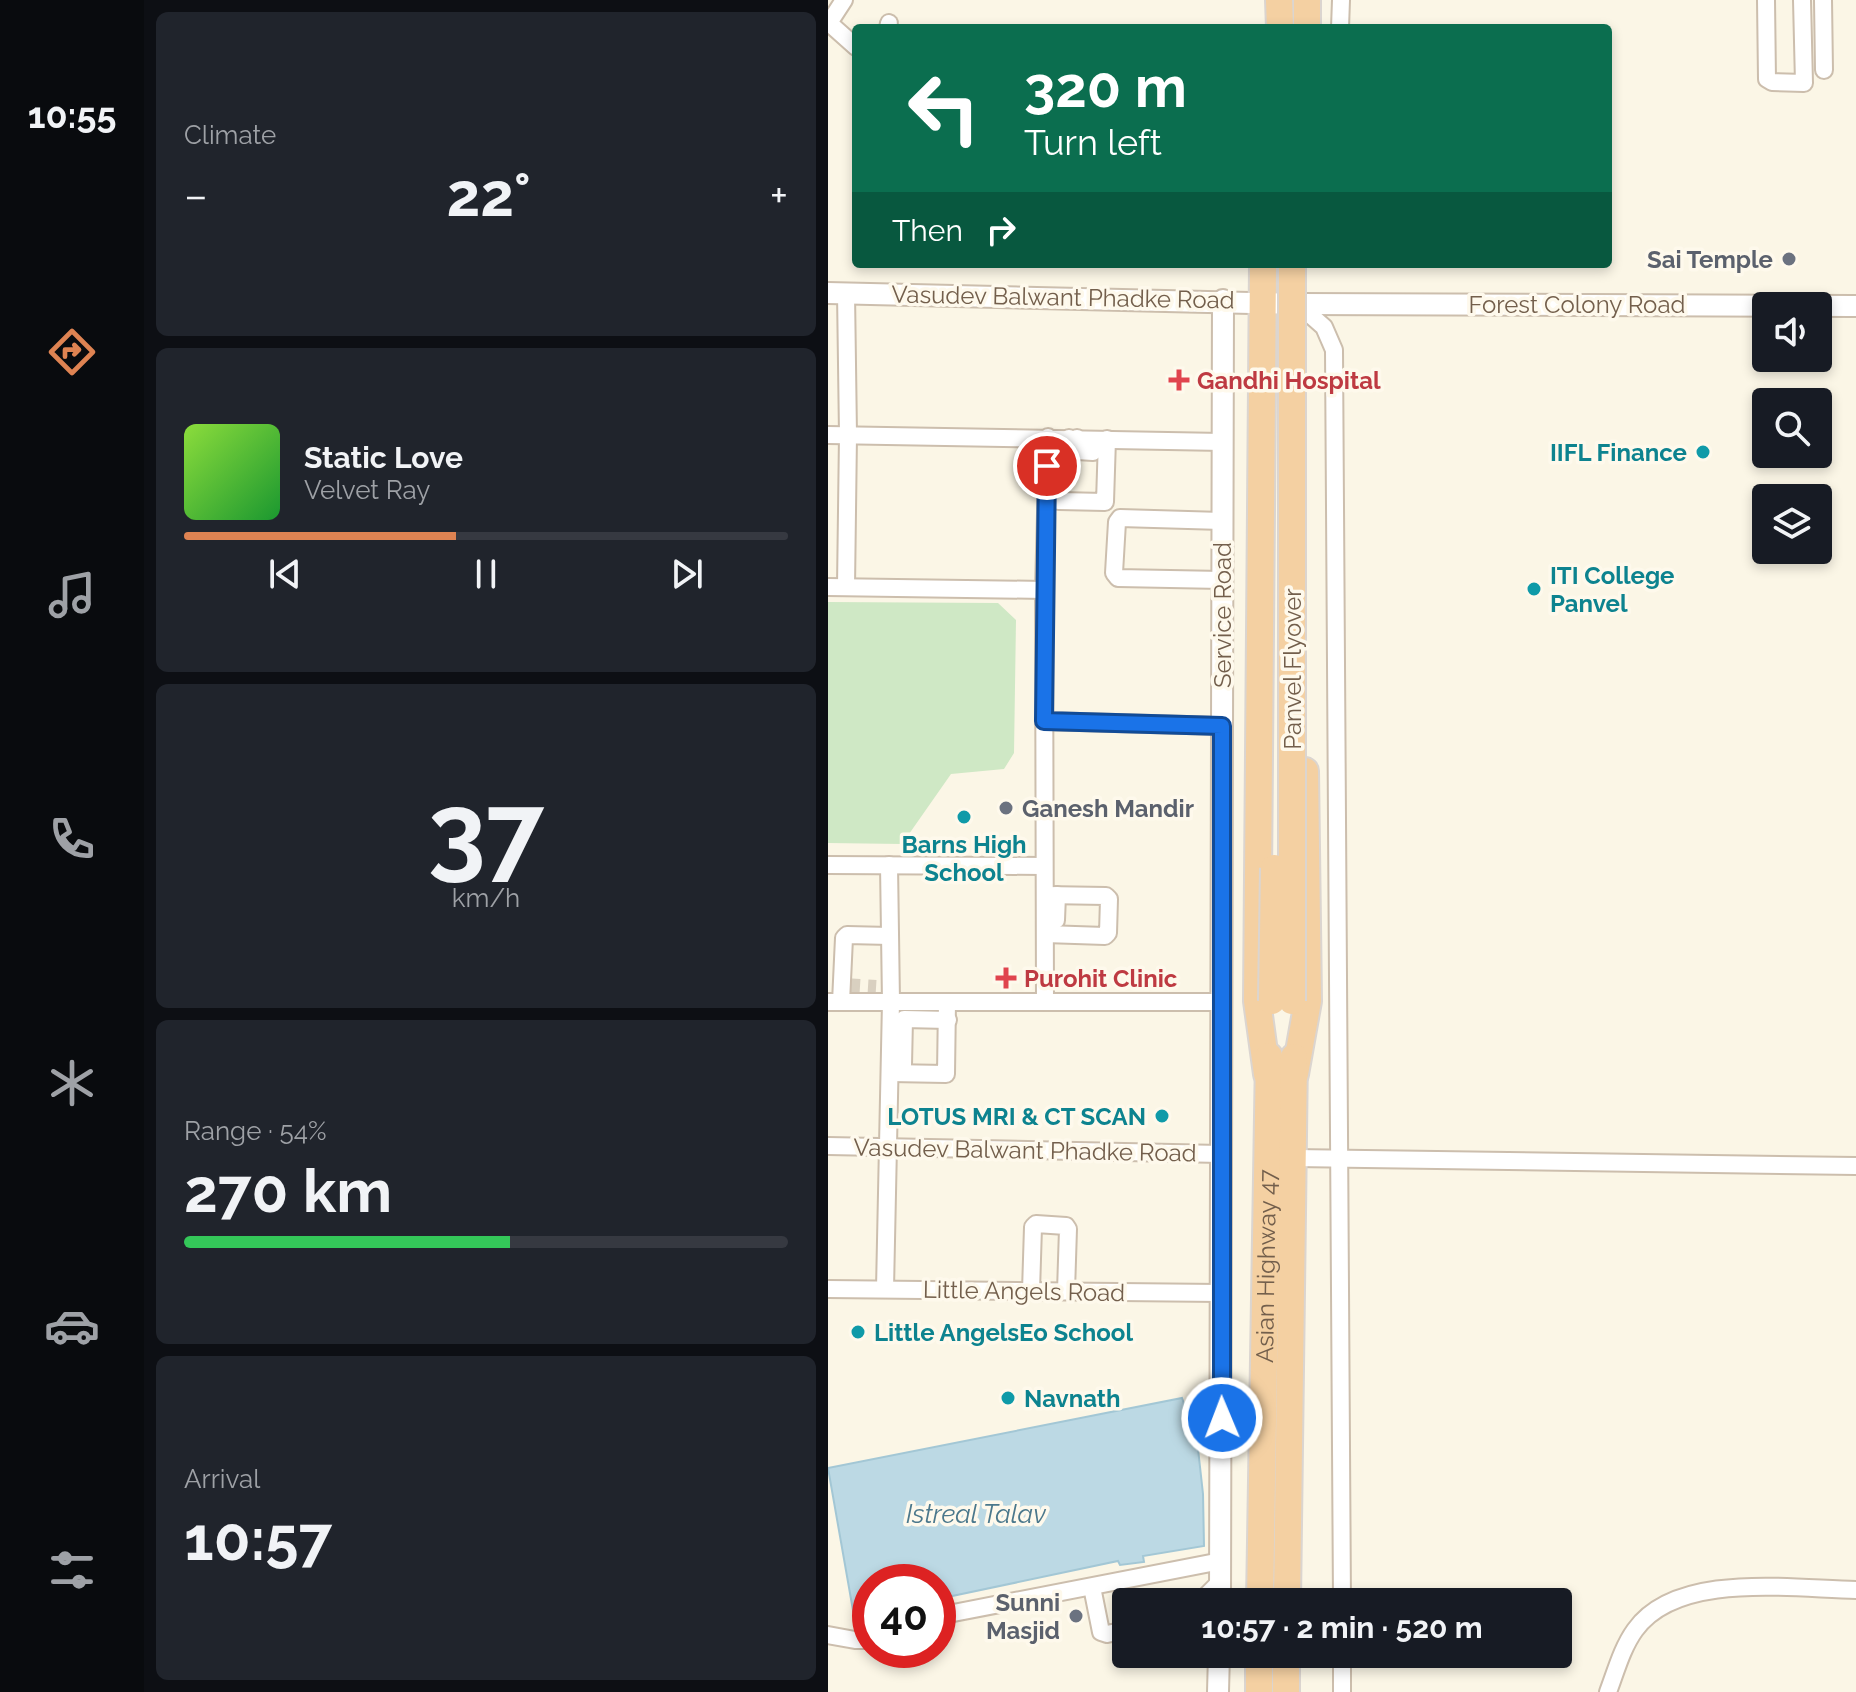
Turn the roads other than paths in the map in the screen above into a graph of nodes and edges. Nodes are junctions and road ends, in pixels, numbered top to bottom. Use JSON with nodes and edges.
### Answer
{"nodes":[{"id":1,"x":844,"y":0,"type":"edge"},
{"id":2,"x":1264,"y":0,"type":"edge"},
{"id":3,"x":1279,"y":0,"type":"edge"},
{"id":4,"x":1292,"y":0,"type":"edge"},
{"id":5,"x":1307,"y":0,"type":"edge"},
{"id":6,"x":1341,"y":0,"type":"edge"},
{"id":7,"x":1766,"y":0,"type":"edge"},
{"id":8,"x":1802,"y":0,"type":"edge"},
{"id":9,"x":1823,"y":0,"type":"edge"},
{"id":10,"x":1264,"y":24,"type":"edge"},
{"id":11,"x":1280,"y":24,"type":"edge"},
{"id":12,"x":1292,"y":24,"type":"edge"},
{"id":13,"x":1307,"y":24,"type":"edge"},
{"id":14,"x":1340,"y":24,"type":"edge"},
{"id":15,"x":852,"y":43,"type":"edge"},
{"id":16,"x":1824,"y":70,"type":"dead end"},
{"id":17,"x":1263,"y":268,"type":"edge"},
{"id":18,"x":1281,"y":268,"type":"edge"},
{"id":19,"x":1292,"y":268,"type":"edge"},
{"id":20,"x":1298,"y":268,"type":"edge"},
{"id":21,"x":837,"y":293,"type":"edge"},
{"id":22,"x":1223,"y":300,"type":"junction"},
{"id":23,"x":1263,"y":301,"type":"junction"},
{"id":24,"x":1298,"y":304,"type":"junction"},
{"id":25,"x":1856,"y":306,"type":"edge"},
{"id":26,"x":828,"y":435,"type":"edge"},
{"id":27,"x":848,"y":435,"type":"junction"},
{"id":28,"x":1048,"y":437,"type":"junction"},
{"id":29,"x":1073,"y":438,"type":"junction"},
{"id":30,"x":1107,"y":439,"type":"junction"},
{"id":31,"x":1223,"y":442,"type":"junction"},
{"id":32,"x":1093,"y":452,"type":"dead end"},
{"id":33,"x":1051,"y":495,"type":"junction"},
{"id":34,"x":1222,"y":521,"type":"junction"},
{"id":35,"x":1222,"y":580,"type":"junction"},
{"id":36,"x":828,"y":587,"type":"edge"},
{"id":37,"x":846,"y":587,"type":"junction"},
{"id":38,"x":1044,"y":590,"type":"junction"},
{"id":39,"x":1044,"y":721,"type":"junction"},
{"id":40,"x":1222,"y":726,"type":"junction"},
{"id":41,"x":828,"y":865,"type":"edge"},
{"id":42,"x":889,"y":865,"type":"junction"},
{"id":43,"x":1044,"y":866,"type":"junction"},
{"id":44,"x":1051,"y":895,"type":"junction"},
{"id":45,"x":1045,"y":928,"type":"junction"},
{"id":46,"x":890,"y":936,"type":"junction"},
{"id":47,"x":842,"y":994,"type":"edge"},
{"id":48,"x":890,"y":997,"type":"junction"},
{"id":49,"x":1282,"y":1001,"type":"junction"},
{"id":50,"x":947,"y":1002,"type":"junction"},
{"id":51,"x":1045,"y":1002,"type":"junction"},
{"id":52,"x":1221,"y":1002,"type":"junction"},
{"id":53,"x":948,"y":1020,"type":"junction"},
{"id":54,"x":896,"y":1069,"type":"junction"},
{"id":55,"x":1267,"y":1074,"type":"junction"},
{"id":56,"x":1295,"y":1074,"type":"junction"},
{"id":57,"x":828,"y":1146,"type":"edge"},
{"id":58,"x":888,"y":1146,"type":"junction"},
{"id":59,"x":1221,"y":1154,"type":"junction"},
{"id":60,"x":1294,"y":1158,"type":"junction"},
{"id":61,"x":1340,"y":1159,"type":"junction"},
{"id":62,"x":1856,"y":1166,"type":"edge"},
{"id":63,"x":828,"y":1289,"type":"edge"},
{"id":64,"x":885,"y":1289,"type":"junction"},
{"id":65,"x":1031,"y":1291,"type":"junction"},
{"id":66,"x":1066,"y":1291,"type":"junction"},
{"id":67,"x":1221,"y":1293,"type":"junction"},
{"id":68,"x":1221,"y":1571,"type":"junction"},
{"id":69,"x":1092,"y":1587,"type":"junction"},
{"id":70,"x":1209,"y":1588,"type":"edge"},
{"id":71,"x":1220,"y":1588,"type":"edge"},
{"id":72,"x":1260,"y":1588,"type":"edge"},
{"id":73,"x":1287,"y":1588,"type":"edge"},
{"id":74,"x":1342,"y":1588,"type":"edge"},
{"id":75,"x":1856,"y":1590,"type":"edge"},
{"id":76,"x":956,"y":1613,"type":"edge"},
{"id":77,"x":1112,"y":1633,"type":"edge"},
{"id":78,"x":828,"y":1635,"type":"edge"},
{"id":79,"x":852,"y":1639,"type":"edge"},
{"id":80,"x":1219,"y":1668,"type":"edge"},
{"id":81,"x":1259,"y":1668,"type":"edge"},
{"id":82,"x":1286,"y":1668,"type":"edge"},
{"id":83,"x":1342,"y":1668,"type":"edge"},
{"id":84,"x":1218,"y":1692,"type":"edge"},
{"id":85,"x":1259,"y":1692,"type":"edge"},
{"id":86,"x":1286,"y":1692,"type":"edge"},
{"id":87,"x":1342,"y":1692,"type":"edge"},
{"id":88,"x":1608,"y":1692,"type":"edge"}],
"edges":[{"from":1,"to":15,"type":"street"},
{"from":2,"to":10,"type":"highway"},
{"from":3,"to":11,"type":"highway"},
{"from":4,"to":12,"type":"highway"},
{"from":5,"to":13,"type":"highway"},
{"from":6,"to":14,"type":"street"},
{"from":7,"to":8,"type":"street"},
{"from":9,"to":16,"type":"street"},
{"from":17,"to":23,"type":"highway"},
{"from":18,"to":49,"type":"highway","name":"Panvel Flyover","bridge":true},
{"from":19,"to":49,"type":"highway","name":"Panvel Flyover","bridge":true},
{"from":20,"to":24,"type":"highway"},
{"from":21,"to":22,"type":"street","name":"Vasudev Balwant Phadke Road"},
{"from":21,"to":27,"type":"street"},
{"from":22,"to":23,"type":"street","name":"Vasudev Balwant Phadke Road"},
{"from":22,"to":31,"type":"street","name":"Service Road"},
{"from":23,"to":24,"type":"street","name":"Vasudev Balwant Phadke Road"},
{"from":23,"to":55,"type":"highway"},
{"from":24,"to":25,"type":"street","name":"Forest Colony Road"},
{"from":24,"to":56,"type":"highway"},
{"from":24,"to":61,"type":"street"},
{"from":26,"to":27,"type":"street"},
{"from":27,"to":28,"type":"street"},
{"from":27,"to":37,"type":"street"},
{"from":28,"to":29,"type":"street"},
{"from":28,"to":33,"type":"street"},
{"from":29,"to":30,"type":"street"},
{"from":29,"to":32,"type":"street"},
{"from":29,"to":33,"type":"street"},
{"from":30,"to":31,"type":"street"},
{"from":30,"to":33,"type":"street"},
{"from":31,"to":34,"type":"street","name":"Service Road"},
{"from":33,"to":38,"type":"street"},
{"from":34,"to":35,"type":"street","name":"Service Road"},
{"from":34,"to":35,"type":"street"},
{"from":35,"to":40,"type":"street","name":"Service Road"},
{"from":36,"to":37,"type":"street"},
{"from":37,"to":38,"type":"street"},
{"from":38,"to":39,"type":"street"},
{"from":39,"to":40,"type":"street"},
{"from":39,"to":43,"type":"street"},
{"from":40,"to":52,"type":"street","name":"Service Road"},
{"from":41,"to":42,"type":"street"},
{"from":42,"to":43,"type":"street"},
{"from":42,"to":46,"type":"street"},
{"from":43,"to":44,"type":"street"},
{"from":44,"to":45,"type":"street"},
{"from":44,"to":45,"type":"street"},
{"from":45,"to":51,"type":"street"},
{"from":46,"to":47,"type":"street"},
{"from":46,"to":48,"type":"street"},
{"from":47,"to":48,"type":"street"},
{"from":48,"to":50,"type":"street"},
{"from":48,"to":53,"type":"street"},
{"from":48,"to":54,"type":"street"},
{"from":49,"to":55,"type":"highway","name":"Panvel Flyover"},
{"from":49,"to":56,"type":"highway","name":"Panvel Flyover"},
{"from":50,"to":51,"type":"street"},
{"from":50,"to":53,"type":"street"},
{"from":51,"to":52,"type":"street"},
{"from":52,"to":59,"type":"street","name":"Service Road"},
{"from":53,"to":54,"type":"street"},
{"from":54,"to":58,"type":"street"},
{"from":55,"to":72,"type":"highway","name":"Asian Highway 47"},
{"from":56,"to":60,"type":"highway","name":"Asian Highway 47"},
{"from":57,"to":58,"type":"street","name":"Vasudev Balwant Phadke Road"},
{"from":58,"to":59,"type":"street","name":"Vasudev Balwant Phadke Road"},
{"from":58,"to":64,"type":"street"},
{"from":59,"to":67,"type":"street","name":"Service Road"},
{"from":60,"to":61,"type":"street"},
{"from":60,"to":73,"type":"highway","name":"Asian Highway 47"},
{"from":61,"to":62,"type":"street"},
{"from":61,"to":74,"type":"street"},
{"from":63,"to":64,"type":"street","name":"Little Angels Road"},
{"from":64,"to":65,"type":"street","name":"Little Angels Road"},
{"from":65,"to":66,"type":"street","name":"Little Angels Road"},
{"from":65,"to":66,"type":"street"},
{"from":66,"to":67,"type":"street","name":"Little Angels Road"},
{"from":67,"to":68,"type":"street","name":"Service Road"},
{"from":68,"to":69,"type":"street"},
{"from":68,"to":70,"type":"street"},
{"from":68,"to":71,"type":"street","name":"Service Road"},
{"from":69,"to":76,"type":"street"},
{"from":69,"to":77,"type":"street"},
{"from":75,"to":88,"type":"street"},
{"from":78,"to":79,"type":"street"},
{"from":80,"to":84,"type":"street"},
{"from":81,"to":85,"type":"highway"},
{"from":82,"to":86,"type":"highway"},
{"from":83,"to":87,"type":"street"}]}
